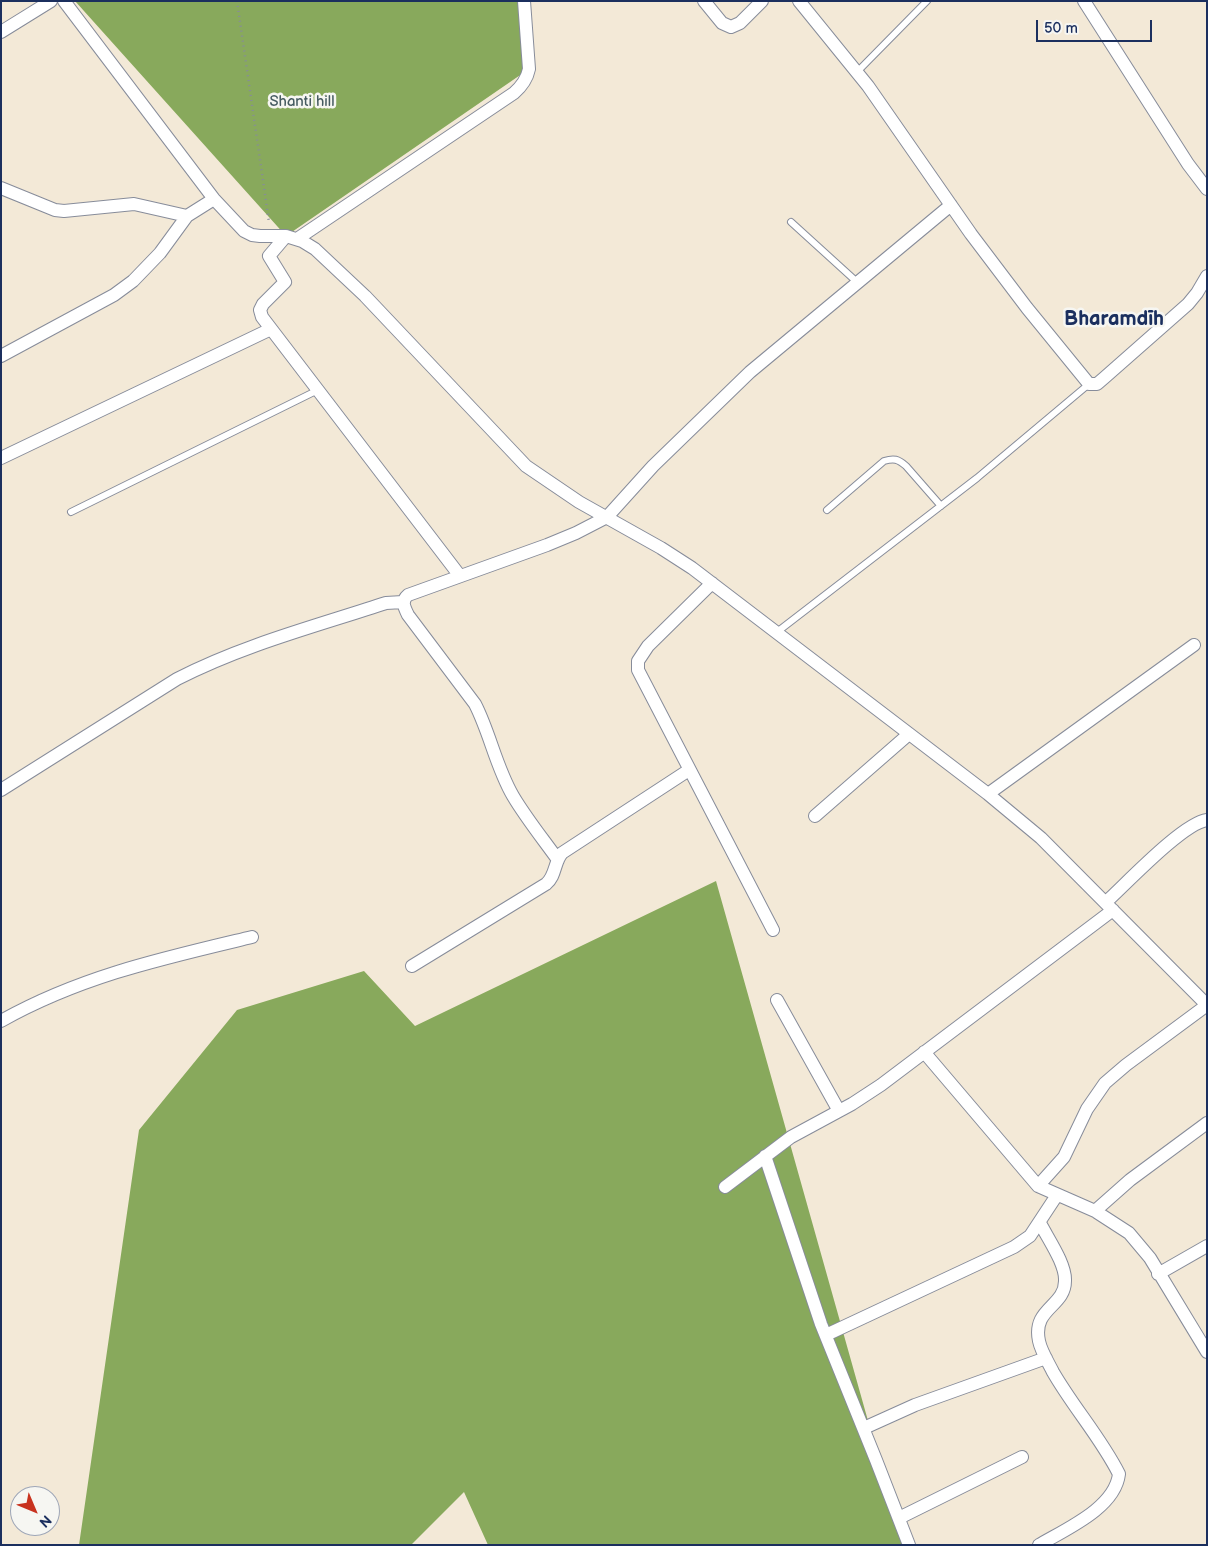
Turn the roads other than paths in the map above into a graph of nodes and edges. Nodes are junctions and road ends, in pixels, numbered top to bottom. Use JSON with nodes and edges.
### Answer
{"nodes":[{"id":1,"x":51,"y":1,"type":"edge"},
{"id":2,"x":64,"y":1,"type":"edge"},
{"id":3,"x":524,"y":1,"type":"edge"},
{"id":4,"x":704,"y":1,"type":"edge"},
{"id":5,"x":762,"y":1,"type":"edge"},
{"id":6,"x":799,"y":1,"type":"edge"},
{"id":7,"x":927,"y":1,"type":"edge"},
{"id":8,"x":1084,"y":1,"type":"edge"},
{"id":9,"x":1,"y":32,"type":"edge"},
{"id":10,"x":856,"y":72,"type":"junction"},
{"id":11,"x":1,"y":188,"type":"edge"},
{"id":12,"x":1207,"y":189,"type":"edge"},
{"id":13,"x":214,"y":199,"type":"junction"},
{"id":14,"x":951,"y":205,"type":"junction"},
{"id":15,"x":187,"y":216,"type":"junction"},
{"id":16,"x":791,"y":222,"type":"dead end"},
{"id":17,"x":292,"y":238,"type":"junction"},
{"id":18,"x":1207,"y":276,"type":"edge"},
{"id":19,"x":858,"y":282,"type":"junction"},
{"id":20,"x":271,"y":329,"type":"junction"},
{"id":21,"x":1,"y":356,"type":"edge"},
{"id":22,"x":1089,"y":384,"type":"junction"},
{"id":23,"x":318,"y":390,"type":"junction"},
{"id":24,"x":1,"y":458,"type":"edge"},
{"id":25,"x":941,"y":506,"type":"junction"},
{"id":26,"x":827,"y":510,"type":"dead end"},
{"id":27,"x":71,"y":512,"type":"dead end"},
{"id":28,"x":606,"y":517,"type":"junction"},
{"id":29,"x":460,"y":576,"type":"junction"},
{"id":30,"x":712,"y":583,"type":"junction"},
{"id":31,"x":403,"y":602,"type":"junction"},
{"id":32,"x":777,"y":632,"type":"junction"},
{"id":33,"x":1194,"y":645,"type":"dead end"},
{"id":34,"x":909,"y":734,"type":"junction"},
{"id":35,"x":689,"y":770,"type":"junction"},
{"id":36,"x":4,"y":784,"type":"edge"},
{"id":37,"x":988,"y":794,"type":"junction"},
{"id":38,"x":815,"y":816,"type":"dead end"},
{"id":39,"x":1207,"y":820,"type":"edge"},
{"id":40,"x":558,"y":860,"type":"junction"},
{"id":41,"x":1109,"y":906,"type":"junction"},
{"id":42,"x":773,"y":930,"type":"dead end"},
{"id":43,"x":252,"y":937,"type":"dead end"},
{"id":44,"x":412,"y":966,"type":"dead end"},
{"id":45,"x":776,"y":1000,"type":"dead end"},
{"id":46,"x":1207,"y":1005,"type":"edge"},
{"id":47,"x":1,"y":1021,"type":"edge"},
{"id":48,"x":924,"y":1052,"type":"junction"},
{"id":49,"x":839,"y":1111,"type":"junction"},
{"id":50,"x":1207,"y":1124,"type":"edge"},
{"id":51,"x":765,"y":1156,"type":"junction"},
{"id":52,"x":1038,"y":1186,"type":"junction"},
{"id":53,"x":725,"y":1187,"type":"dead end"},
{"id":54,"x":1057,"y":1196,"type":"junction"},
{"id":55,"x":1095,"y":1212,"type":"junction"},
{"id":56,"x":1040,"y":1223,"type":"junction"},
{"id":57,"x":1207,"y":1246,"type":"edge"},
{"id":58,"x":1158,"y":1274,"type":"junction"},
{"id":59,"x":826,"y":1335,"type":"junction"},
{"id":60,"x":1207,"y":1352,"type":"edge"},
{"id":61,"x":1046,"y":1358,"type":"junction"},
{"id":62,"x":864,"y":1428,"type":"junction"},
{"id":63,"x":1022,"y":1457,"type":"dead end"},
{"id":64,"x":899,"y":1518,"type":"junction"},
{"id":65,"x":909,"y":1545,"type":"edge"},
{"id":66,"x":1039,"y":1545,"type":"edge"}],
"edges":[{"from":1,"to":9,"type":"street"},
{"from":2,"to":13,"type":"street"},
{"from":3,"to":17,"type":"street"},
{"from":4,"to":5,"type":"street"},
{"from":6,"to":10,"type":"street"},
{"from":7,"to":10,"type":"lane"},
{"from":8,"to":12,"type":"street"},
{"from":10,"to":14,"type":"street"},
{"from":11,"to":15,"type":"street"},
{"from":13,"to":15,"type":"street"},
{"from":13,"to":17,"type":"street"},
{"from":14,"to":19,"type":"street"},
{"from":14,"to":22,"type":"street"},
{"from":15,"to":21,"type":"street"},
{"from":16,"to":19,"type":"lane"},
{"from":17,"to":20,"type":"street"},
{"from":17,"to":28,"type":"street"},
{"from":18,"to":22,"type":"street"},
{"from":19,"to":28,"type":"street"},
{"from":20,"to":23,"type":"street"},
{"from":20,"to":24,"type":"street"},
{"from":22,"to":25,"type":"lane"},
{"from":23,"to":27,"type":"lane"},
{"from":23,"to":29,"type":"street"},
{"from":25,"to":26,"type":"lane"},
{"from":25,"to":32,"type":"lane"},
{"from":28,"to":29,"type":"street"},
{"from":28,"to":30,"type":"street"},
{"from":29,"to":31,"type":"street"},
{"from":30,"to":32,"type":"street"},
{"from":30,"to":35,"type":"street"},
{"from":31,"to":36,"type":"street"},
{"from":31,"to":40,"type":"street"},
{"from":32,"to":34,"type":"street"},
{"from":33,"to":37,"type":"street"},
{"from":34,"to":37,"type":"street"},
{"from":34,"to":38,"type":"street"},
{"from":35,"to":40,"type":"street"},
{"from":35,"to":42,"type":"street"},
{"from":37,"to":41,"type":"street"},
{"from":39,"to":41,"type":"street"},
{"from":40,"to":44,"type":"street"},
{"from":41,"to":46,"type":"street"},
{"from":41,"to":48,"type":"street"},
{"from":43,"to":47,"type":"street"},
{"from":45,"to":49,"type":"street"},
{"from":46,"to":52,"type":"street"},
{"from":48,"to":49,"type":"street"},
{"from":48,"to":52,"type":"street"},
{"from":49,"to":51,"type":"street"},
{"from":50,"to":55,"type":"street"},
{"from":51,"to":53,"type":"street"},
{"from":51,"to":59,"type":"street"},
{"from":52,"to":54,"type":"street"},
{"from":54,"to":55,"type":"street"},
{"from":54,"to":56,"type":"street"},
{"from":55,"to":58,"type":"street"},
{"from":56,"to":59,"type":"street"},
{"from":56,"to":61,"type":"street"},
{"from":57,"to":58,"type":"street"},
{"from":58,"to":60,"type":"street"},
{"from":59,"to":62,"type":"street"},
{"from":61,"to":62,"type":"street"},
{"from":61,"to":66,"type":"street"},
{"from":62,"to":64,"type":"street"},
{"from":63,"to":64,"type":"street"},
{"from":64,"to":65,"type":"street"}]}
